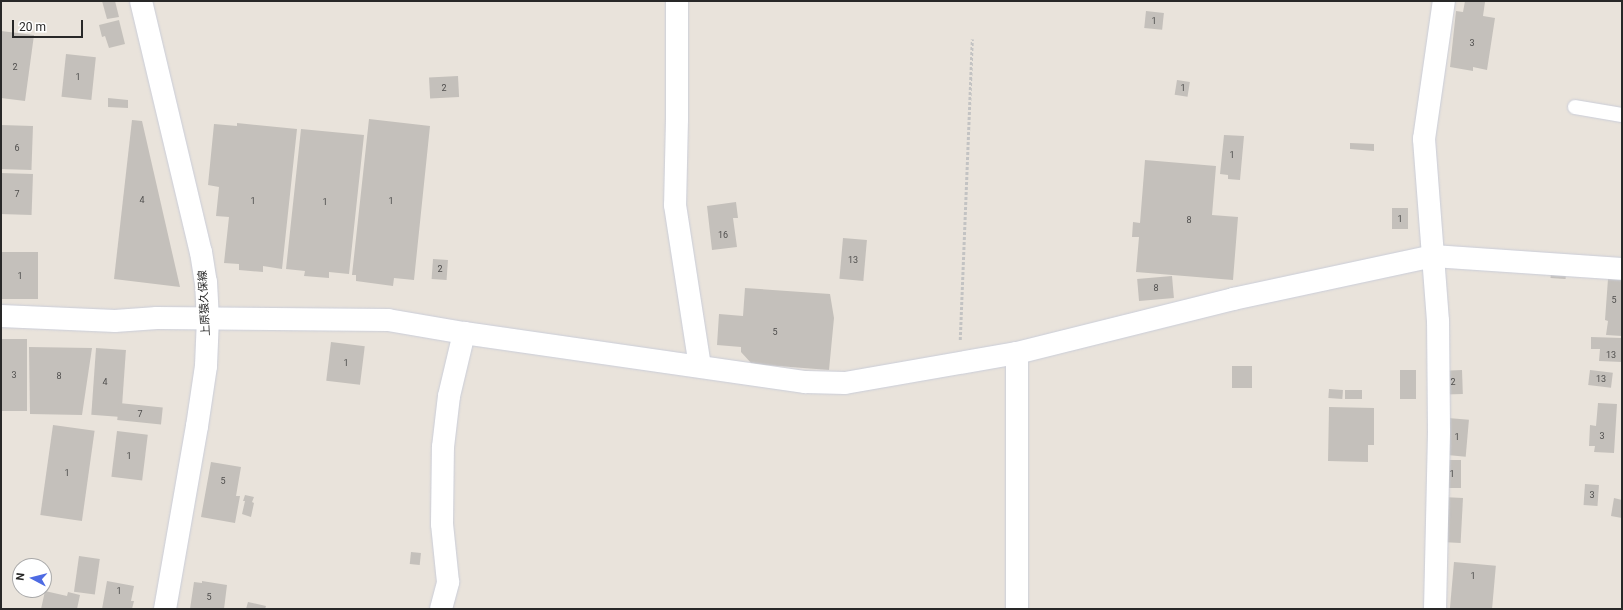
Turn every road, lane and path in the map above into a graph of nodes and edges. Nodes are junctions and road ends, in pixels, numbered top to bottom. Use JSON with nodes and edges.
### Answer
{"nodes":[{"id":1,"x":141,"y":1,"type":"edge"},
{"id":2,"x":677,"y":1,"type":"edge"},
{"id":3,"x":1444,"y":1,"type":"edge"},
{"id":4,"x":972,"y":39,"type":"dead end"},
{"id":5,"x":1575,"y":107,"type":"dead end"},
{"id":6,"x":1622,"y":114,"type":"edge"},
{"id":7,"x":1433,"y":256,"type":"junction"},
{"id":8,"x":1622,"y":269,"type":"edge"},
{"id":9,"x":1,"y":316,"type":"edge"},
{"id":10,"x":208,"y":318,"type":"junction"},
{"id":11,"x":464,"y":333,"type":"junction"},
{"id":12,"x":1017,"y":353,"type":"junction"},
{"id":13,"x":959,"y":363,"type":"junction"},
{"id":14,"x":700,"y":366,"type":"junction"},
{"id":15,"x":165,"y":609,"type":"edge"},
{"id":16,"x":441,"y":609,"type":"edge"},
{"id":17,"x":1017,"y":609,"type":"edge"},
{"id":18,"x":1435,"y":609,"type":"edge"}],
"edges":[{"from":1,"to":10,"type":"street","name":"上原猿久保線"},
{"from":2,"to":14,"type":"street"},
{"from":3,"to":7,"type":"street"},
{"from":4,"to":13,"type":"path"},
{"from":5,"to":6,"type":"lane"},
{"from":7,"to":8,"type":"street"},
{"from":7,"to":12,"type":"street"},
{"from":7,"to":18,"type":"street"},
{"from":9,"to":10,"type":"street"},
{"from":10,"to":11,"type":"street"},
{"from":10,"to":15,"type":"street","name":"上原猿久保線"},
{"from":11,"to":14,"type":"street"},
{"from":11,"to":16,"type":"street"},
{"from":12,"to":13,"type":"street"},
{"from":12,"to":17,"type":"street"},
{"from":13,"to":14,"type":"street"}]}
